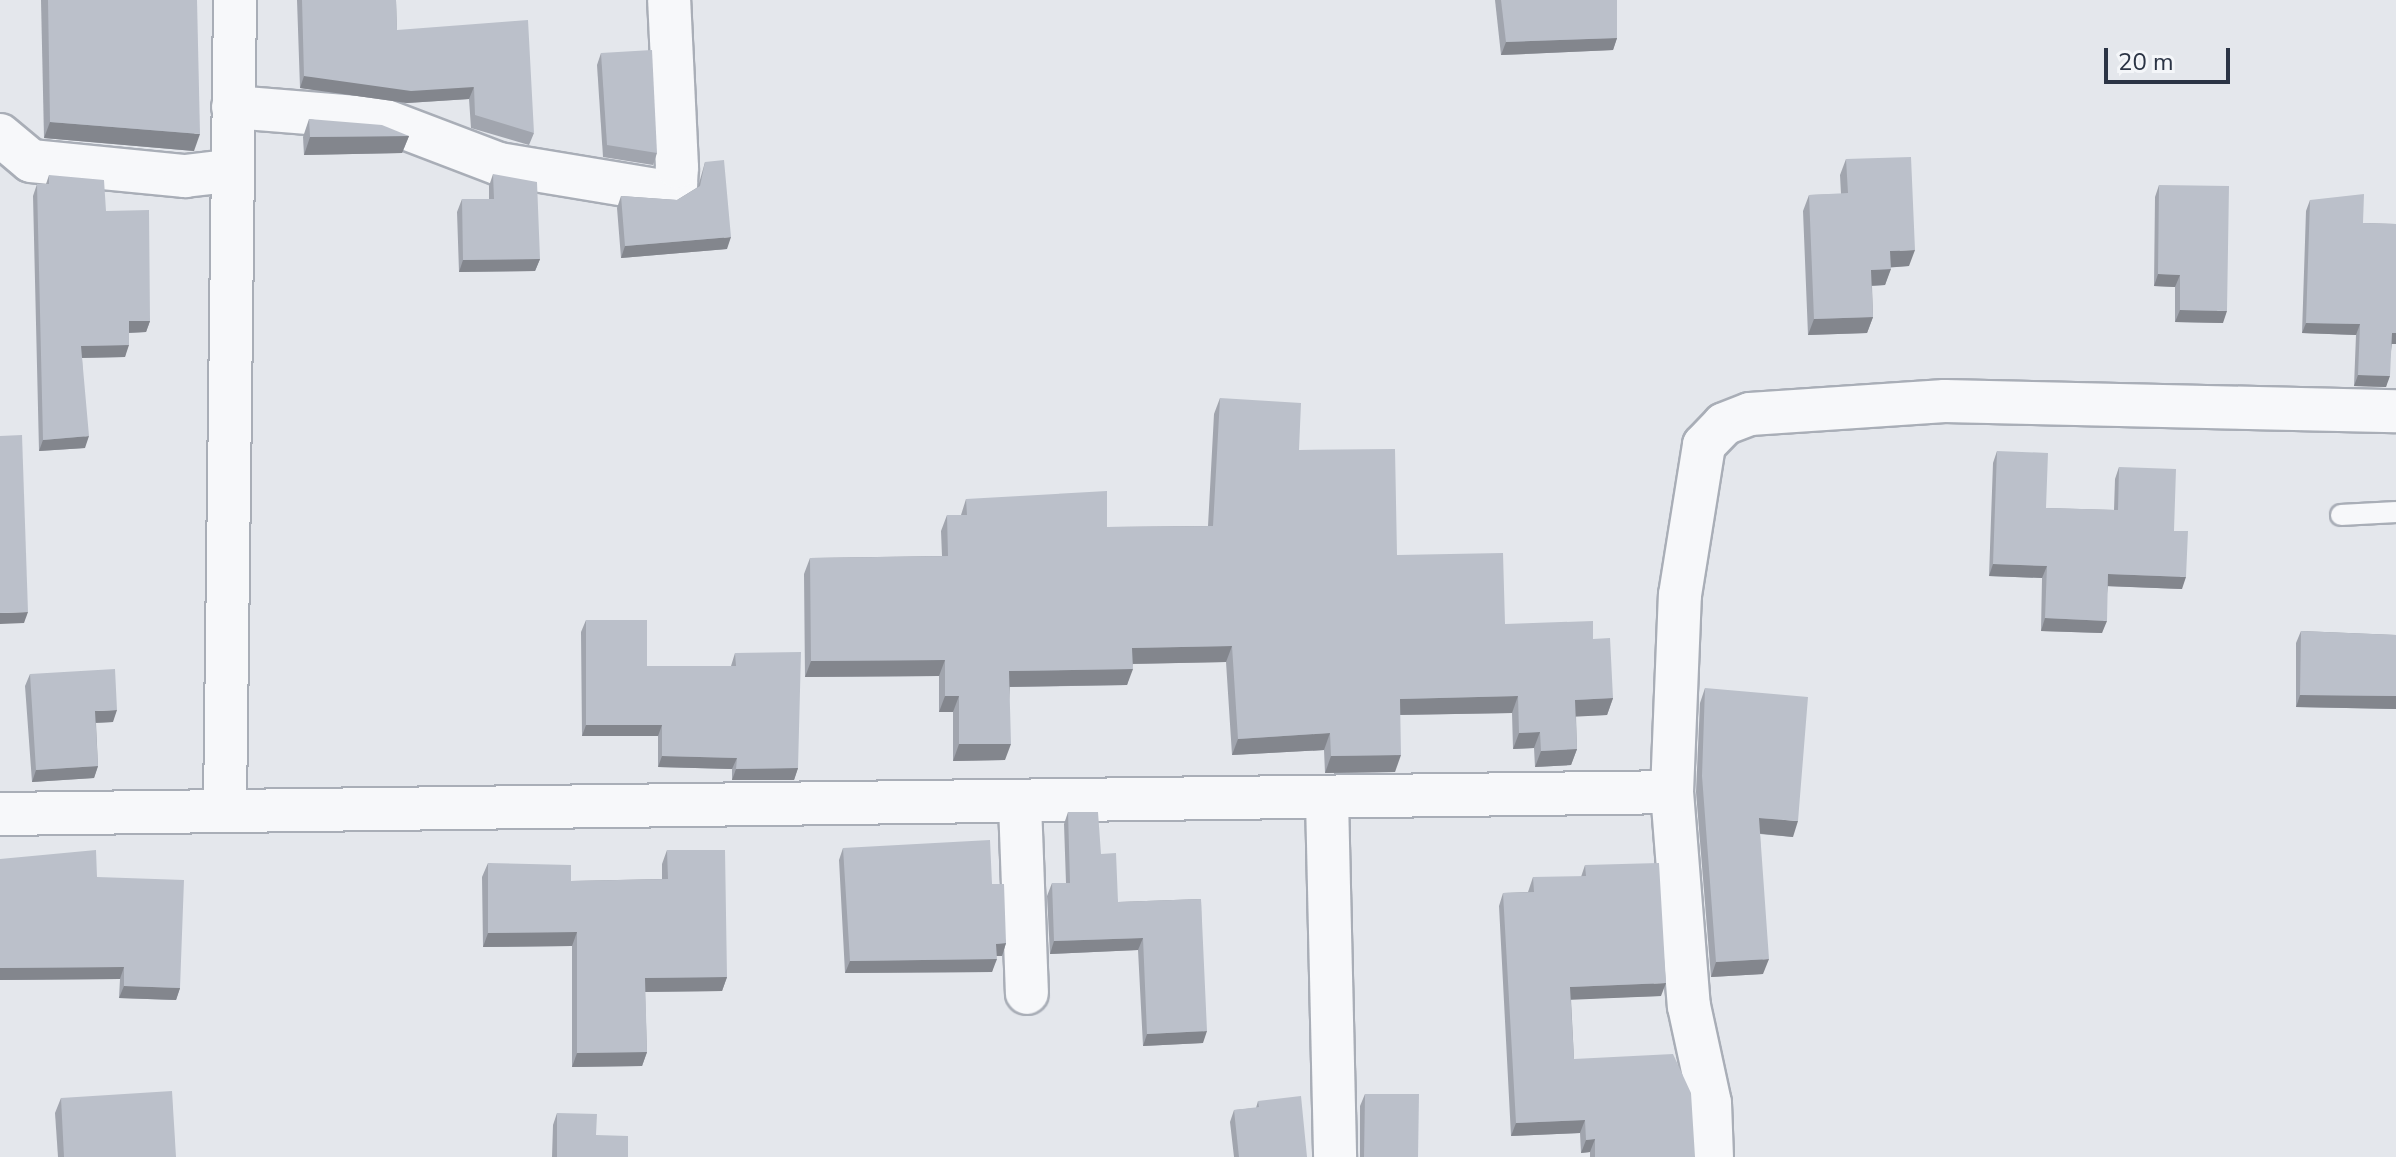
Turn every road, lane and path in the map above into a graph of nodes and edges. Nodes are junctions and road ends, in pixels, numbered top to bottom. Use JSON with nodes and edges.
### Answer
{"nodes":[{"id":1,"x":235,"y":0,"type":"edge"},
{"id":2,"x":669,"y":0,"type":"edge"},
{"id":3,"x":233,"y":107,"type":"junction"},
{"id":4,"x":0,"y":135,"type":"edge"},
{"id":5,"x":227,"y":171,"type":"junction"},
{"id":6,"x":2396,"y":411,"type":"edge"},
{"id":7,"x":2396,"y":512,"type":"edge"},
{"id":8,"x":2341,"y":515,"type":"dead end"},
{"id":9,"x":1672,"y":792,"type":"junction"},
{"id":10,"x":1327,"y":799,"type":"junction"},
{"id":11,"x":1020,"y":804,"type":"junction"},
{"id":12,"x":225,"y":806,"type":"junction"},
{"id":13,"x":0,"y":814,"type":"edge"},
{"id":14,"x":1027,"y":993,"type":"dead end"},
{"id":15,"x":1335,"y":1157,"type":"edge"},
{"id":16,"x":1712,"y":1157,"type":"edge"}],
"edges":[{"from":1,"to":3,"type":"street"},
{"from":2,"to":3,"type":"street"},
{"from":3,"to":5,"type":"street"},
{"from":4,"to":5,"type":"street"},
{"from":5,"to":12,"type":"street"},
{"from":6,"to":9,"type":"street"},
{"from":7,"to":8,"type":"lane"},
{"from":9,"to":10,"type":"street"},
{"from":9,"to":16,"type":"street"},
{"from":10,"to":11,"type":"street"},
{"from":10,"to":15,"type":"street"},
{"from":11,"to":12,"type":"street"},
{"from":11,"to":14,"type":"street"},
{"from":12,"to":13,"type":"street"}]}
